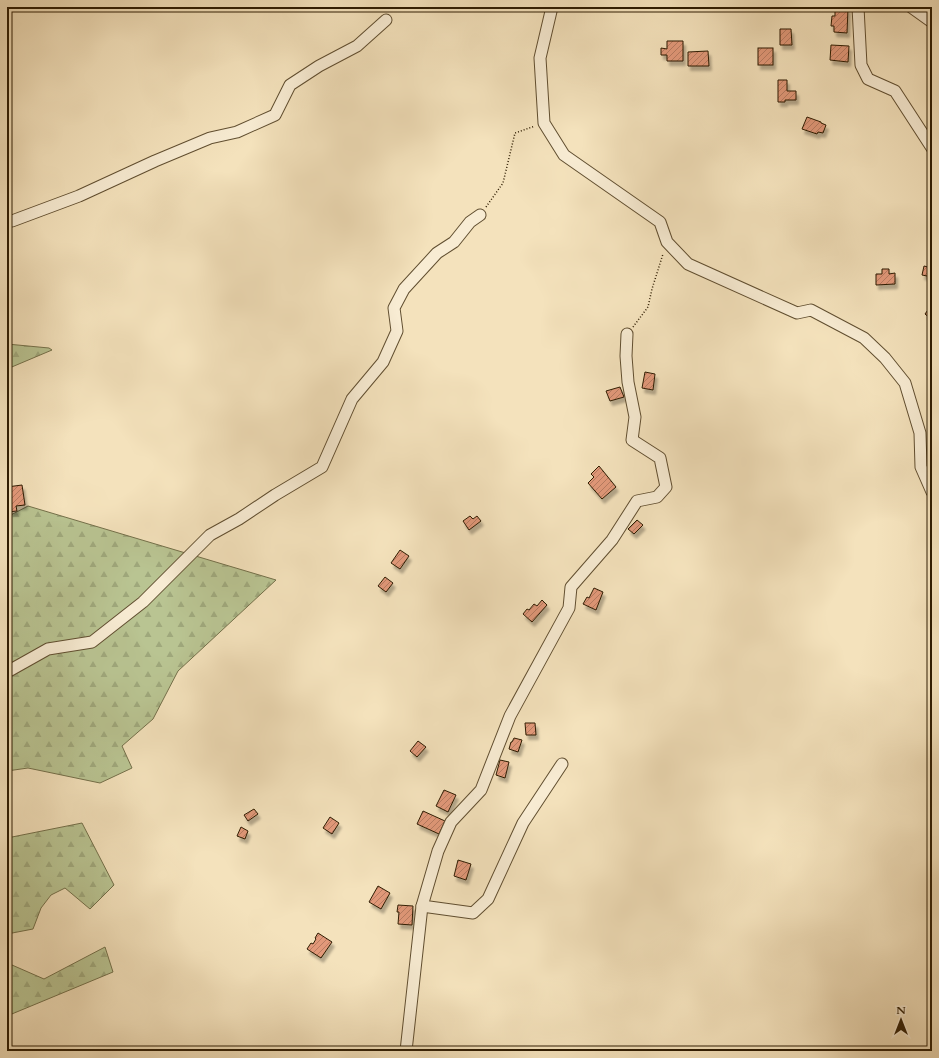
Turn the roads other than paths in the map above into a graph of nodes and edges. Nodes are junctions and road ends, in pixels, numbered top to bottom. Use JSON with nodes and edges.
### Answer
{"nodes":[{"id":1,"x":552,"y":7,"type":"edge"},
{"id":2,"x":858,"y":7,"type":"edge"},
{"id":3,"x":911,"y":7,"type":"edge"},
{"id":4,"x":386,"y":20,"type":"dead end"},
{"id":5,"x":932,"y":22,"type":"edge"},
{"id":6,"x":932,"y":148,"type":"edge"},
{"id":7,"x":480,"y":215,"type":"road end"},
{"id":8,"x":7,"y":221,"type":"edge"},
{"id":9,"x":627,"y":334,"type":"road end"},
{"id":10,"x":932,"y":492,"type":"edge"},
{"id":11,"x":7,"y":672,"type":"edge"},
{"id":12,"x":562,"y":764,"type":"dead end"},
{"id":13,"x":422,"y":906,"type":"junction"},
{"id":14,"x":406,"y":1051,"type":"edge"}],
"edges":[{"from":1,"to":10,"type":"street"},
{"from":2,"to":6,"type":"street"},
{"from":3,"to":5,"type":"street"},
{"from":4,"to":8,"type":"street"},
{"from":7,"to":11,"type":"street"},
{"from":9,"to":13,"type":"street"},
{"from":12,"to":13,"type":"street"},
{"from":13,"to":14,"type":"street"}]}
